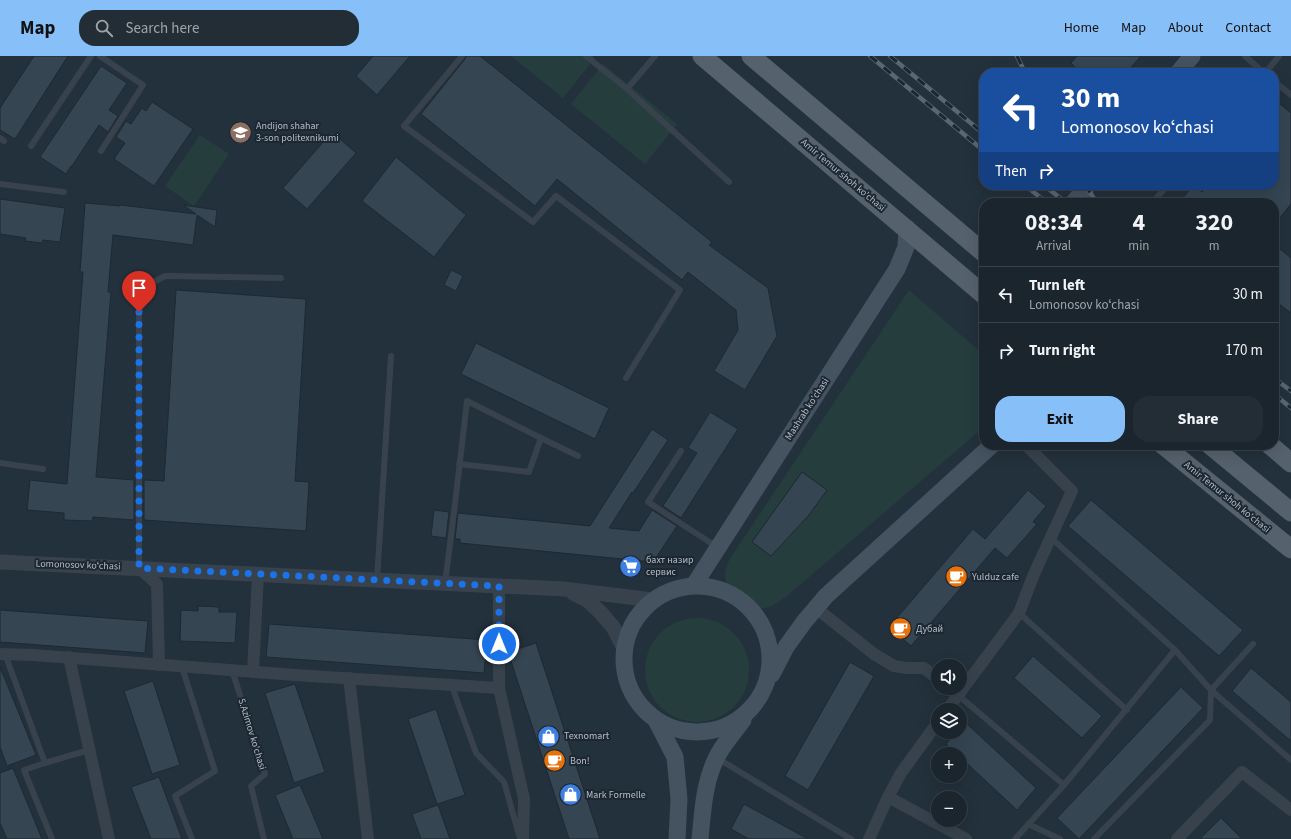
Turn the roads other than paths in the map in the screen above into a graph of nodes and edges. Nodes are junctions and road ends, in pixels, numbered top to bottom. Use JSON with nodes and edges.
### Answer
{"nodes":[{"id":1,"x":91,"y":56,"type":"edge"},
{"id":2,"x":100,"y":56,"type":"edge"},
{"id":3,"x":462,"y":56,"type":"edge"},
{"id":4,"x":586,"y":56,"type":"edge"},
{"id":5,"x":655,"y":56,"type":"edge"},
{"id":6,"x":702,"y":56,"type":"edge"},
{"id":7,"x":751,"y":56,"type":"edge"},
{"id":8,"x":1192,"y":56,"type":"edge"},
{"id":9,"x":1245,"y":56,"type":"edge"},
{"id":10,"x":1279,"y":56,"type":"edge"},
{"id":11,"x":1182,"y":68,"type":"edge"},
{"id":12,"x":1258,"y":68,"type":"edge"},
{"id":13,"x":1268,"y":68,"type":"edge"},
{"id":14,"x":1279,"y":85,"type":"edge"},
{"id":15,"x":627,"y":89,"type":"junction"},
{"id":16,"x":1291,"y":95,"type":"edge"},
{"id":17,"x":31,"y":146,"type":"dead end"},
{"id":18,"x":101,"y":151,"type":"dead end"},
{"id":19,"x":729,"y":182,"type":"dead end"},
{"id":20,"x":0,"y":184,"type":"edge"},
{"id":21,"x":1084,"y":190,"type":"edge"},
{"id":22,"x":1164,"y":190,"type":"edge"},
{"id":23,"x":64,"y":192,"type":"dead end"},
{"id":24,"x":1077,"y":198,"type":"edge"},
{"id":25,"x":1156,"y":198,"type":"edge"},
{"id":26,"x":907,"y":228,"type":"junction"},
{"id":27,"x":979,"y":249,"type":"edge"},
{"id":28,"x":281,"y":278,"type":"dead end"},
{"id":29,"x":979,"y":291,"type":"edge"},
{"id":30,"x":391,"y":356,"type":"dead end"},
{"id":31,"x":626,"y":378,"type":"dead end"},
{"id":32,"x":1279,"y":437,"type":"edge"},
{"id":33,"x":541,"y":438,"type":"junction"},
{"id":34,"x":1291,"y":448,"type":"edge"},
{"id":35,"x":987,"y":450,"type":"edge"},
{"id":36,"x":1031,"y":450,"type":"edge"},
{"id":37,"x":1169,"y":450,"type":"edge"},
{"id":38,"x":1216,"y":450,"type":"edge"},
{"id":39,"x":1276,"y":450,"type":"edge"},
{"id":40,"x":681,"y":451,"type":"dead end"},
{"id":41,"x":578,"y":456,"type":"dead end"},
{"id":42,"x":0,"y":463,"type":"edge"},
{"id":43,"x":1291,"y":463,"type":"edge"},
{"id":44,"x":459,"y":464,"type":"junction"},
{"id":45,"x":43,"y":469,"type":"dead end"},
{"id":46,"x":1291,"y":512,"type":"edge"},
{"id":47,"x":1050,"y":537,"type":"junction"},
{"id":48,"x":718,"y":548,"type":"junction"},
{"id":49,"x":1291,"y":549,"type":"edge"},
{"id":50,"x":0,"y":562,"type":"edge"},
{"id":51,"x":139,"y":568,"type":"junction"},
{"id":52,"x":258,"y":575,"type":"junction"},
{"id":53,"x":378,"y":580,"type":"junction"},
{"id":54,"x":445,"y":584,"type":"junction"},
{"id":55,"x":694,"y":585,"type":"junction"},
{"id":56,"x":499,"y":586,"type":"junction"},
{"id":57,"x":564,"y":589,"type":"junction"},
{"id":58,"x":653,"y":600,"type":"junction"},
{"id":59,"x":816,"y":608,"type":"junction"},
{"id":60,"x":1019,"y":612,"type":"junction"},
{"id":61,"x":1253,"y":644,"type":"dead end"},
{"id":62,"x":624,"y":648,"type":"junction"},
{"id":63,"x":1175,"y":650,"type":"junction"},
{"id":64,"x":2,"y":654,"type":"edge"},
{"id":65,"x":69,"y":657,"type":"junction"},
{"id":66,"x":159,"y":665,"type":"junction"},
{"id":67,"x":182,"y":667,"type":"junction"},
{"id":68,"x":232,"y":670,"type":"junction"},
{"id":69,"x":253,"y":672,"type":"junction"},
{"id":70,"x":931,"y":674,"type":"edge"},
{"id":71,"x":967,"y":675,"type":"edge"},
{"id":72,"x":349,"y":678,"type":"junction"},
{"id":73,"x":451,"y":684,"type":"junction"},
{"id":74,"x":766,"y":685,"type":"junction"},
{"id":75,"x":499,"y":688,"type":"junction"},
{"id":76,"x":1211,"y":690,"type":"junction"},
{"id":77,"x":959,"y":695,"type":"edge"},
{"id":78,"x":1127,"y":710,"type":"junction"},
{"id":79,"x":747,"y":714,"type":"junction"},
{"id":80,"x":657,"y":722,"type":"junction"},
{"id":81,"x":931,"y":732,"type":"edge"},
{"id":82,"x":89,"y":750,"type":"junction"},
{"id":83,"x":717,"y":758,"type":"junction"},
{"id":84,"x":1291,"y":760,"type":"edge"},
{"id":85,"x":45,"y":763,"type":"junction"},
{"id":86,"x":1064,"y":785,"type":"junction"},
{"id":87,"x":888,"y":797,"type":"junction"},
{"id":88,"x":1291,"y":810,"type":"edge"},
{"id":89,"x":1028,"y":824,"type":"junction"},
{"id":90,"x":52,"y":839,"type":"edge"},
{"id":91,"x":109,"y":839,"type":"edge"},
{"id":92,"x":192,"y":839,"type":"edge"},
{"id":93,"x":264,"y":839,"type":"edge"},
{"id":94,"x":368,"y":839,"type":"edge"},
{"id":95,"x":522,"y":839,"type":"edge"},
{"id":96,"x":677,"y":839,"type":"edge"},
{"id":97,"x":700,"y":839,"type":"edge"},
{"id":98,"x":851,"y":839,"type":"edge"},
{"id":99,"x":868,"y":839,"type":"edge"},
{"id":100,"x":966,"y":839,"type":"edge"},
{"id":101,"x":1015,"y":839,"type":"edge"},
{"id":102,"x":1060,"y":839,"type":"edge"},
{"id":103,"x":1094,"y":839,"type":"edge"},
{"id":104,"x":1177,"y":839,"type":"edge"}],
"edges":[{"from":1,"to":17,"type":"lane"},
{"from":2,"to":18,"type":"lane"},
{"from":3,"to":31,"type":"lane"},
{"from":4,"to":15,"type":"lane"},
{"from":5,"to":15,"type":"lane"},
{"from":6,"to":26,"type":"main road","name":"Amir Temur shoh ko'chasi"},
{"from":7,"to":27,"type":"main road"},
{"from":8,"to":11,"type":"main road"},
{"from":9,"to":12,"type":"lane"},
{"from":10,"to":13,"type":"lane"},
{"from":14,"to":16,"type":"lane"},
{"from":15,"to":19,"type":"lane"},
{"from":20,"to":23,"type":"lane"},
{"from":21,"to":24,"type":"main road"},
{"from":22,"to":25,"type":"lane"},
{"from":26,"to":29,"type":"main road","name":"Amir Temur shoh ko'chasi"},
{"from":26,"to":48,"type":"main road","name":"Mashrab ko'chasi"},
{"from":28,"to":51,"type":"lane"},
{"from":30,"to":53,"type":"lane"},
{"from":32,"to":34,"type":"main road"},
{"from":33,"to":41,"type":"lane"},
{"from":33,"to":44,"type":"lane"},
{"from":33,"to":44,"type":"lane"},
{"from":35,"to":59,"type":"main road"},
{"from":36,"to":47,"type":"street"},
{"from":37,"to":49,"type":"main road","name":"Amir Temur shoh ko'chasi"},
{"from":38,"to":46,"type":"main road"},
{"from":39,"to":43,"type":"main road"},
{"from":40,"to":48,"type":"lane"},
{"from":42,"to":45,"type":"lane"},
{"from":44,"to":54,"type":"lane"},
{"from":47,"to":60,"type":"street"},
{"from":47,"to":63,"type":"lane"},
{"from":48,"to":55,"type":"main road","name":"Mashrab ko'chasi"},
{"from":50,"to":51,"type":"street","name":"Lomonosov koʻchasi"},
{"from":51,"to":52,"type":"street","name":"Lomonosov koʻchasi"},
{"from":51,"to":66,"type":"street"},
{"from":52,"to":53,"type":"street","name":"Lomonosov koʻchasi"},
{"from":52,"to":69,"type":"street"},
{"from":53,"to":54,"type":"street","name":"Lomonosov koʻchasi"},
{"from":54,"to":56,"type":"street","name":"Lomonosov koʻchasi"},
{"from":55,"to":58,"type":"main road"},
{"from":55,"to":74,"type":"main road"},
{"from":56,"to":57,"type":"street","name":"Lomonosov koʻchasi"},
{"from":56,"to":75,"type":"street"},
{"from":57,"to":58,"type":"street","name":"Lomonosov koʻchasi"},
{"from":57,"to":62,"type":"street"},
{"from":58,"to":62,"type":"main road"},
{"from":59,"to":70,"type":"street"},
{"from":59,"to":74,"type":"main road"},
{"from":60,"to":71,"type":"street"},
{"from":60,"to":78,"type":"lane"},
{"from":61,"to":76,"type":"lane"},
{"from":62,"to":80,"type":"main road"},
{"from":63,"to":76,"type":"lane"},
{"from":63,"to":78,"type":"lane"},
{"from":64,"to":65,"type":"street"},
{"from":64,"to":85,"type":"lane"},
{"from":65,"to":66,"type":"street"},
{"from":65,"to":82,"type":"street"},
{"from":66,"to":67,"type":"street"},
{"from":67,"to":68,"type":"street"},
{"from":67,"to":92,"type":"lane"},
{"from":68,"to":69,"type":"street"},
{"from":68,"to":93,"type":"lane","name":"S.Azimov ko'chasi"},
{"from":69,"to":72,"type":"street"},
{"from":72,"to":73,"type":"street"},
{"from":72,"to":94,"type":"street"},
{"from":73,"to":75,"type":"street"},
{"from":73,"to":95,"type":"lane"},
{"from":74,"to":79,"type":"main road"},
{"from":75,"to":95,"type":"street"},
{"from":76,"to":84,"type":"lane"},
{"from":76,"to":103,"type":"lane"},
{"from":77,"to":86,"type":"lane"},
{"from":78,"to":86,"type":"lane"},
{"from":79,"to":80,"type":"main road"},
{"from":79,"to":83,"type":"main road"},
{"from":80,"to":96,"type":"main road"},
{"from":81,"to":87,"type":"street"},
{"from":82,"to":85,"type":"lane"},
{"from":82,"to":91,"type":"street"},
{"from":83,"to":97,"type":"main road"},
{"from":83,"to":98,"type":"lane"},
{"from":85,"to":90,"type":"lane"},
{"from":86,"to":89,"type":"lane"},
{"from":87,"to":99,"type":"street"},
{"from":87,"to":100,"type":"street"},
{"from":88,"to":104,"type":"street"},
{"from":89,"to":101,"type":"lane"},
{"from":89,"to":102,"type":"lane"}]}
